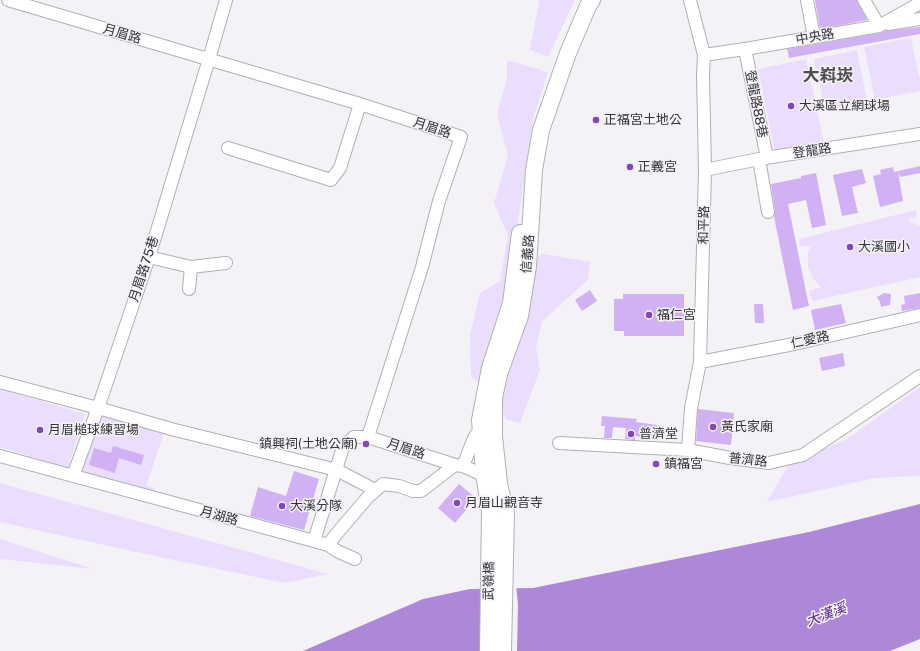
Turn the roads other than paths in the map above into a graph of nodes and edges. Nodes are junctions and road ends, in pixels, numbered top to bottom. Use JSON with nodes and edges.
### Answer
{"nodes":[{"id":1,"x":8,"y":0,"type":"edge"},
{"id":2,"x":226,"y":0,"type":"edge"},
{"id":3,"x":584,"y":0,"type":"edge"},
{"id":4,"x":592,"y":0,"type":"edge"},
{"id":5,"x":690,"y":0,"type":"edge"},
{"id":6,"x":807,"y":0,"type":"edge"},
{"id":7,"x":864,"y":0,"type":"edge"},
{"id":8,"x":920,"y":3,"type":"edge"},
{"id":9,"x":920,"y":19,"type":"edge"},
{"id":10,"x":879,"y":26,"type":"junction"},
{"id":11,"x":814,"y":37,"type":"junction"},
{"id":12,"x":745,"y":49,"type":"junction"},
{"id":13,"x":704,"y":55,"type":"junction"},
{"id":14,"x":209,"y":59,"type":"junction"},
{"id":15,"x":360,"y":104,"type":"junction"},
{"id":16,"x":920,"y":134,"type":"edge"},
{"id":17,"x":228,"y":148,"type":"dead end"},
{"id":18,"x":763,"y":159,"type":"junction"},
{"id":19,"x":705,"y":170,"type":"junction"},
{"id":20,"x":768,"y":212,"type":"dead end"},
{"id":21,"x":149,"y":257,"type":"junction"},
{"id":22,"x":226,"y":263,"type":"dead end"},
{"id":23,"x":191,"y":267,"type":"junction"},
{"id":24,"x":189,"y":289,"type":"dead end"},
{"id":25,"x":920,"y":315,"type":"edge"},
{"id":26,"x":700,"y":362,"type":"junction"},
{"id":27,"x":920,"y":376,"type":"edge"},
{"id":28,"x":0,"y":382,"type":"edge"},
{"id":29,"x":98,"y":408,"type":"junction"},
{"id":30,"x":480,"y":428,"type":"junction"},
{"id":31,"x":368,"y":437,"type":"junction"},
{"id":32,"x":559,"y":443,"type":"dead end"},
{"id":33,"x":688,"y":450,"type":"junction"},
{"id":34,"x":0,"y":456,"type":"edge"},
{"id":35,"x":459,"y":465,"type":"junction"},
{"id":36,"x":337,"y":470,"type":"junction"},
{"id":37,"x":484,"y":474,"type":"junction"},
{"id":38,"x":73,"y":476,"type":"junction"},
{"id":39,"x":499,"y":484,"type":"junction"},
{"id":40,"x":375,"y":490,"type":"junction"},
{"id":41,"x":490,"y":511,"type":"joint"},
{"id":42,"x":506,"y":513,"type":"joint"},
{"id":43,"x":314,"y":541,"type":"junction"},
{"id":44,"x":328,"y":546,"type":"junction"},
{"id":45,"x":355,"y":559,"type":"dead end"},
{"id":46,"x":488,"y":651,"type":"edge"},
{"id":47,"x":503,"y":651,"type":"edge"}],
"edges":[{"from":1,"to":14,"type":"street","name":"月眉路"},
{"from":2,"to":14,"type":"street","name":"月眉路75巷"},
{"from":3,"to":30,"type":"main road","name":"信義路"},
{"from":4,"to":39,"type":"main road","name":"信義路"},
{"from":5,"to":13,"type":"street","name":"和平路"},
{"from":6,"to":11,"type":"street"},
{"from":7,"to":10,"type":"street"},
{"from":8,"to":10,"type":"street","name":"中央路"},
{"from":9,"to":10,"type":"street"},
{"from":10,"to":11,"type":"street","name":"中央路"},
{"from":11,"to":12,"type":"street","name":"中央路"},
{"from":12,"to":13,"type":"street","name":"中央路"},
{"from":12,"to":18,"type":"street","name":"登龍路88巷"},
{"from":13,"to":19,"type":"street","name":"和平路"},
{"from":14,"to":15,"type":"street","name":"月眉路"},
{"from":14,"to":21,"type":"street","name":"月眉路75巷"},
{"from":15,"to":17,"type":"street"},
{"from":15,"to":31,"type":"street","name":"月眉路"},
{"from":16,"to":18,"type":"street","name":"登龍路"},
{"from":18,"to":19,"type":"street","name":"登龍路"},
{"from":18,"to":20,"type":"street","name":"登龍路88巷"},
{"from":19,"to":26,"type":"street","name":"和平路"},
{"from":21,"to":23,"type":"street"},
{"from":21,"to":29,"type":"street","name":"月眉路75巷"},
{"from":22,"to":23,"type":"street"},
{"from":23,"to":24,"type":"street"},
{"from":25,"to":26,"type":"street","name":"仁愛路"},
{"from":26,"to":33,"type":"street","name":"和平路"},
{"from":27,"to":33,"type":"street","name":"普濟路"},
{"from":28,"to":29,"type":"street"},
{"from":29,"to":36,"type":"street"},
{"from":29,"to":38,"type":"street","name":"月眉路75巷"},
{"from":30,"to":35,"type":"street"},
{"from":30,"to":37,"type":"main road","name":"信義路"},
{"from":31,"to":35,"type":"street","name":"月眉路"},
{"from":31,"to":36,"type":"street"},
{"from":32,"to":33,"type":"street","name":"普濟路"},
{"from":34,"to":38,"type":"street","name":"月湖路"},
{"from":35,"to":37,"type":"street","name":"月眉路"},
{"from":35,"to":40,"type":"street"},
{"from":36,"to":40,"type":"street"},
{"from":36,"to":43,"type":"street"},
{"from":37,"to":39,"type":"street","name":"月眉路"},
{"from":37,"to":41,"type":"main road","name":"信義路"},
{"from":38,"to":43,"type":"street","name":"月湖路"},
{"from":39,"to":42,"type":"main road","name":"信義路"},
{"from":40,"to":44,"type":"street"},
{"from":41,"to":46,"type":"main road","name":"武嶺橋"},
{"from":42,"to":47,"type":"main road","name":"武嶺橋"},
{"from":43,"to":44,"type":"street","name":"月湖路"},
{"from":44,"to":45,"type":"street","name":"月湖路"}]}
